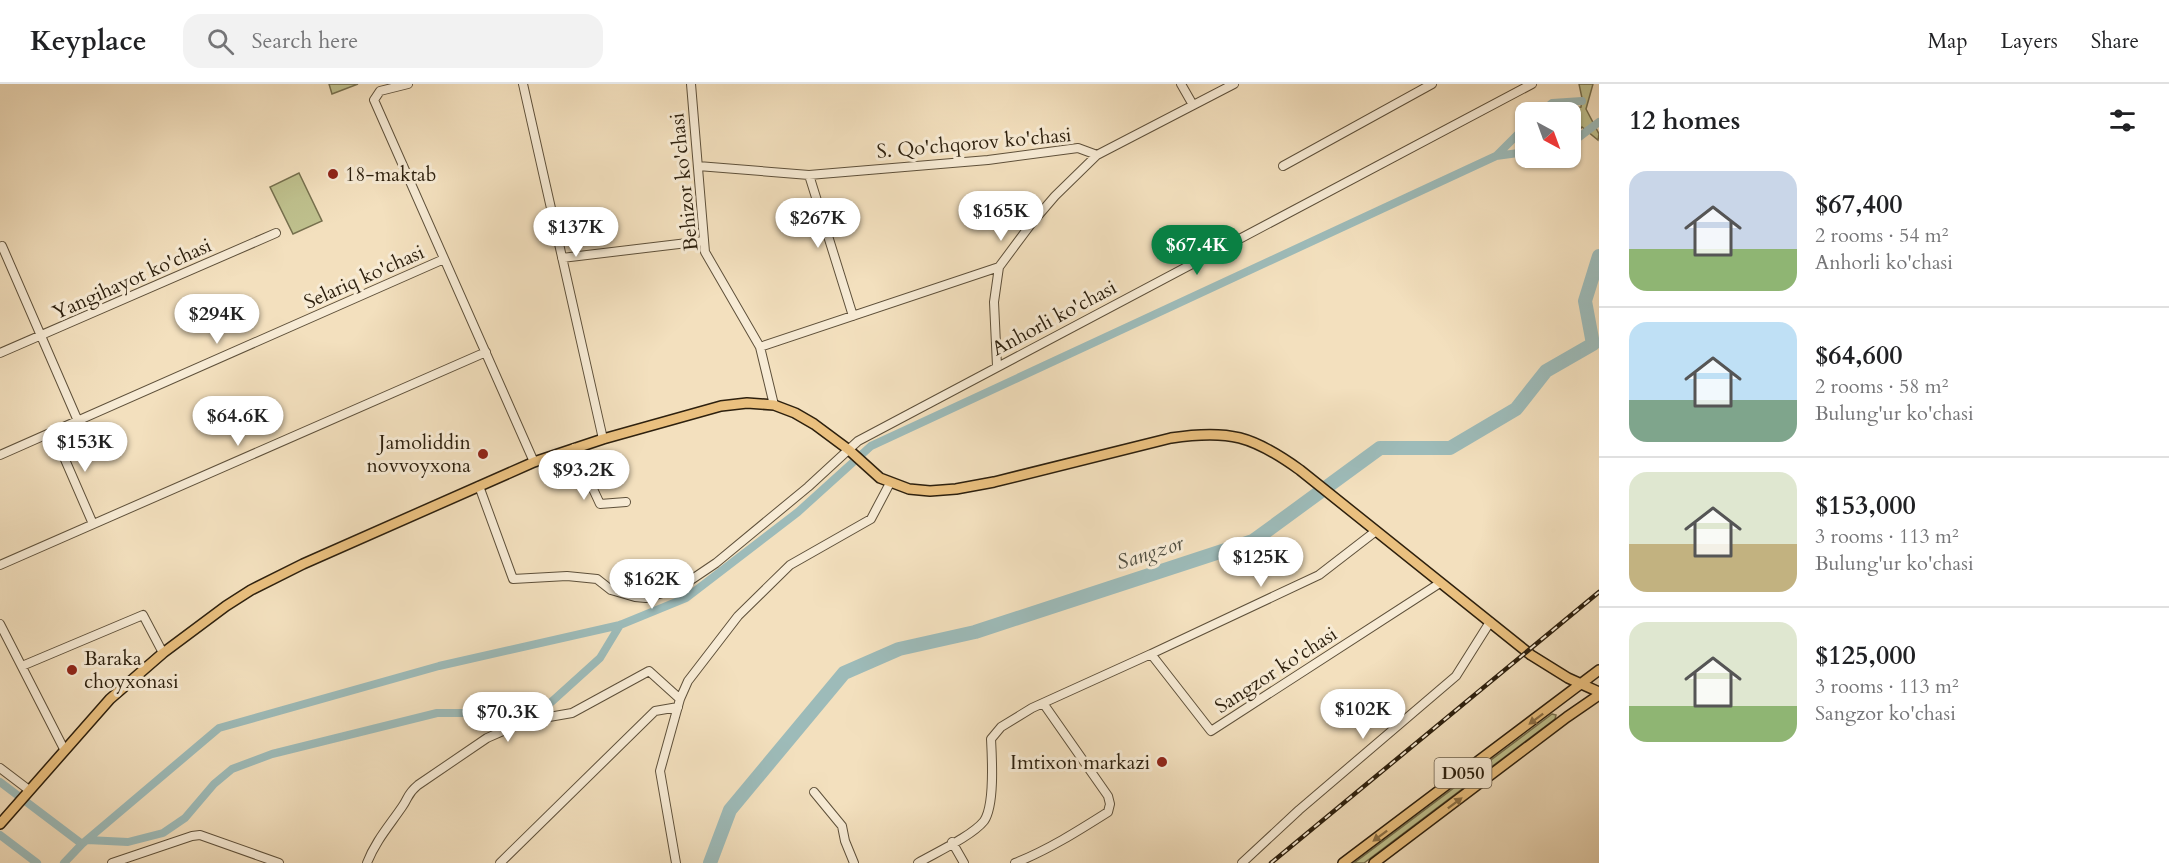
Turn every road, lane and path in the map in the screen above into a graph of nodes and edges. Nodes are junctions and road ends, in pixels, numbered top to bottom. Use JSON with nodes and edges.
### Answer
{"nodes":[{"id":1,"x":408,"y":84,"type":"edge"},
{"id":2,"x":523,"y":84,"type":"edge"},
{"id":3,"x":691,"y":84,"type":"edge"},
{"id":4,"x":1181,"y":84,"type":"edge"},
{"id":5,"x":1234,"y":84,"type":"edge"},
{"id":6,"x":1432,"y":84,"type":"edge"},
{"id":7,"x":1532,"y":84,"type":"edge"},
{"id":8,"x":1193,"y":105,"type":"junction"},
{"id":9,"x":1097,"y":155,"type":"junction"},
{"id":10,"x":699,"y":166,"type":"junction"},
{"id":11,"x":1283,"y":166,"type":"dead end"},
{"id":12,"x":809,"y":175,"type":"junction"},
{"id":13,"x":276,"y":233,"type":"dead end"},
{"id":14,"x":704,"y":241,"type":"junction"},
{"id":15,"x":2,"y":246,"type":"dead end"},
{"id":16,"x":562,"y":258,"type":"junction"},
{"id":17,"x":444,"y":259,"type":"junction"},
{"id":18,"x":999,"y":267,"type":"junction"},
{"id":19,"x":853,"y":316,"type":"junction"},
{"id":20,"x":40,"y":336,"type":"junction"},
{"id":21,"x":760,"y":347,"type":"junction"},
{"id":22,"x":486,"y":352,"type":"junction"},
{"id":23,"x":0,"y":353,"type":"edge"},
{"id":24,"x":997,"y":366,"type":"junction"},
{"id":25,"x":774,"y":405,"type":"junction"},
{"id":26,"x":78,"y":421,"type":"junction"},
{"id":27,"x":53,"y":432,"type":"junction"},
{"id":28,"x":603,"y":438,"type":"junction"},
{"id":29,"x":573,"y":448,"type":"junction"},
{"id":30,"x":849,"y":450,"type":"junction"},
{"id":31,"x":0,"y":455,"type":"edge"},
{"id":32,"x":534,"y":462,"type":"junction"},
{"id":33,"x":890,"y":483,"type":"junction"},
{"id":34,"x":479,"y":486,"type":"junction"},
{"id":35,"x":626,"y":502,"type":"dead end"},
{"id":36,"x":93,"y":524,"type":"junction"},
{"id":37,"x":1376,"y":531,"type":"junction"},
{"id":38,"x":0,"y":565,"type":"edge"},
{"id":39,"x":1440,"y":582,"type":"junction"},
{"id":40,"x":1490,"y":622,"type":"junction"},
{"id":41,"x":0,"y":624,"type":"edge"},
{"id":42,"x":163,"y":653,"type":"junction"},
{"id":43,"x":1151,"y":654,"type":"junction"},
{"id":44,"x":22,"y":666,"type":"junction"},
{"id":45,"x":1599,"y":670,"type":"edge"},
{"id":46,"x":1582,"y":684,"type":"junction"},
{"id":47,"x":1599,"y":693,"type":"edge"},
{"id":48,"x":679,"y":703,"type":"junction"},
{"id":49,"x":1043,"y":703,"type":"junction"},
{"id":50,"x":64,"y":749,"type":"junction"},
{"id":51,"x":0,"y":768,"type":"edge"},
{"id":52,"x":28,"y":791,"type":"junction"},
{"id":53,"x":814,"y":792,"type":"dead end"},
{"id":54,"x":4,"y":817,"type":"edge"},
{"id":55,"x":952,"y":842,"type":"junction"},
{"id":56,"x":112,"y":863,"type":"edge"},
{"id":57,"x":279,"y":863,"type":"edge"},
{"id":58,"x":367,"y":863,"type":"edge"},
{"id":59,"x":500,"y":863,"type":"edge"},
{"id":60,"x":676,"y":863,"type":"edge"},
{"id":61,"x":854,"y":863,"type":"edge"},
{"id":62,"x":918,"y":863,"type":"edge"},
{"id":63,"x":964,"y":863,"type":"edge"},
{"id":64,"x":1015,"y":863,"type":"edge"},
{"id":65,"x":1242,"y":863,"type":"edge"},
{"id":66,"x":1343,"y":863,"type":"edge"},
{"id":67,"x":1374,"y":863,"type":"edge"}],
"edges":[{"from":1,"to":17,"type":"street"},
{"from":2,"to":16,"type":"street"},
{"from":3,"to":10,"type":"street","name":"Behizor ko'chasi"},
{"from":4,"to":8,"type":"street"},
{"from":5,"to":8,"type":"street","name":"S. Qo'chqorov ko'chasi"},
{"from":6,"to":11,"type":"street"},
{"from":7,"to":24,"type":"street","name":"Anhorli ko'chasi"},
{"from":8,"to":9,"type":"street","name":"S. Qo'chqorov ko'chasi"},
{"from":9,"to":12,"type":"street","name":"S. Qo'chqorov ko'chasi"},
{"from":9,"to":18,"type":"street"},
{"from":10,"to":12,"type":"street","name":"S. Qo'chqorov ko'chasi"},
{"from":10,"to":14,"type":"street","name":"Behizor ko'chasi"},
{"from":12,"to":19,"type":"street"},
{"from":13,"to":20,"type":"street","name":"Yangihayot ko'chasi"},
{"from":14,"to":16,"type":"street"},
{"from":14,"to":21,"type":"street","name":"Behizor ko'chasi"},
{"from":15,"to":20,"type":"street"},
{"from":16,"to":28,"type":"street"},
{"from":17,"to":22,"type":"street"},
{"from":17,"to":26,"type":"street","name":"Selariq ko'chasi"},
{"from":18,"to":19,"type":"street"},
{"from":18,"to":24,"type":"street"},
{"from":19,"to":21,"type":"street"},
{"from":20,"to":23,"type":"street","name":"Yangihayot ko'chasi"},
{"from":20,"to":26,"type":"street"},
{"from":21,"to":25,"type":"street","name":"Behizor ko'chasi"},
{"from":22,"to":32,"type":"street"},
{"from":22,"to":36,"type":"street"},
{"from":24,"to":30,"type":"street","name":"Anhorli ko'chasi"},
{"from":25,"to":28,"type":"main road"},
{"from":25,"to":30,"type":"main road"},
{"from":26,"to":27,"type":"street","name":"Selariq ko'chasi"},
{"from":27,"to":31,"type":"street","name":"Selariq ko'chasi"},
{"from":27,"to":36,"type":"street"},
{"from":28,"to":29,"type":"main road"},
{"from":29,"to":32,"type":"main road"},
{"from":29,"to":35,"type":"street"},
{"from":30,"to":33,"type":"main road"},
{"from":30,"to":34,"type":"street","name":"Anhorli ko'chasi"},
{"from":32,"to":34,"type":"main road"},
{"from":33,"to":37,"type":"main road"},
{"from":33,"to":48,"type":"street"},
{"from":34,"to":42,"type":"main road"},
{"from":36,"to":38,"type":"street"},
{"from":37,"to":39,"type":"main road"},
{"from":37,"to":43,"type":"street"},
{"from":39,"to":40,"type":"main road"},
{"from":39,"to":43,"type":"street","name":"Sangzor ko'chasi"},
{"from":40,"to":46,"type":"main road"},
{"from":40,"to":65,"type":"street"},
{"from":41,"to":44,"type":"street"},
{"from":42,"to":44,"type":"street"},
{"from":42,"to":50,"type":"main road"},
{"from":43,"to":49,"type":"street"},
{"from":44,"to":50,"type":"street"},
{"from":45,"to":46,"type":"main road","number":"D050"},
{"from":46,"to":47,"type":"main road","number":"D050"},
{"from":46,"to":66,"type":"main road","number":"D050","one_way":true},
{"from":67,"to":47,"type":"main road","number":"D050","one_way":true},
{"from":48,"to":58,"type":"street"},
{"from":48,"to":59,"type":"street"},
{"from":48,"to":60,"type":"street"},
{"from":49,"to":55,"type":"street"},
{"from":49,"to":64,"type":"street"},
{"from":50,"to":52,"type":"main road"},
{"from":51,"to":52,"type":"street"},
{"from":52,"to":54,"type":"main road"},
{"from":53,"to":61,"type":"street"},
{"from":55,"to":62,"type":"street"},
{"from":55,"to":63,"type":"street"},
{"from":56,"to":57,"type":"street"}]}
